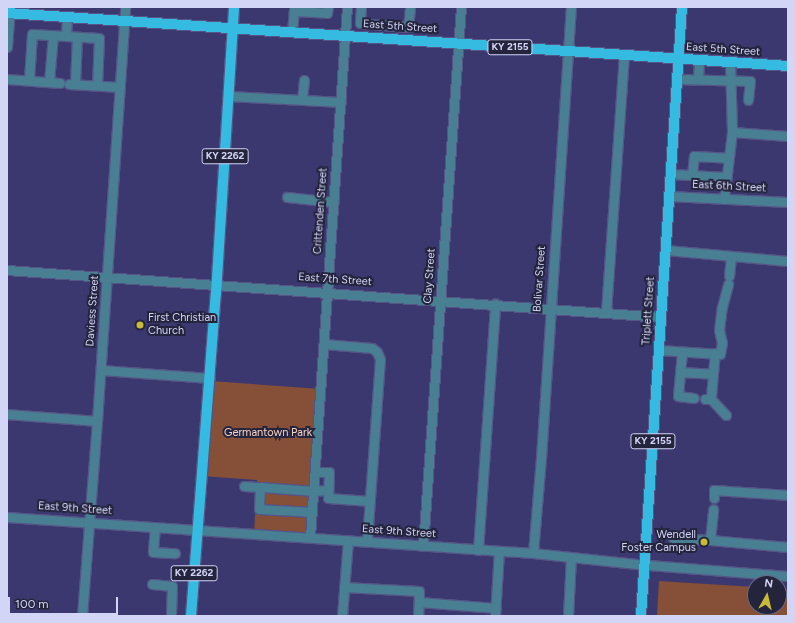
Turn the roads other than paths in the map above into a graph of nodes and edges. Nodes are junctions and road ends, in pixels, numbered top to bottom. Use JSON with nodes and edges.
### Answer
{"nodes":[{"id":1,"x":125,"y":7,"type":"edge"},
{"id":2,"x":234,"y":7,"type":"edge"},
{"id":3,"x":328,"y":7,"type":"edge"},
{"id":4,"x":347,"y":7,"type":"edge"},
{"id":5,"x":362,"y":7,"type":"edge"},
{"id":6,"x":410,"y":7,"type":"edge"},
{"id":7,"x":461,"y":7,"type":"edge"},
{"id":8,"x":570,"y":7,"type":"edge"},
{"id":9,"x":682,"y":7,"type":"edge"},
{"id":10,"x":294,"y":9,"type":"edge"},
{"id":11,"x":9,"y":11,"type":"edge"},
{"id":12,"x":67,"y":17,"type":"junction"},
{"id":13,"x":124,"y":20,"type":"junction"},
{"id":14,"x":408,"y":27,"type":"junction"},
{"id":15,"x":233,"y":28,"type":"junction"},
{"id":16,"x":292,"y":32,"type":"junction"},
{"id":17,"x":53,"y":35,"type":"junction"},
{"id":18,"x":345,"y":35,"type":"junction"},
{"id":19,"x":66,"y":36,"type":"junction"},
{"id":20,"x":77,"y":37,"type":"junction"},
{"id":21,"x":407,"y":40,"type":"junction"},
{"id":22,"x":458,"y":43,"type":"junction"},
{"id":23,"x":7,"y":47,"type":"edge"},
{"id":24,"x":568,"y":51,"type":"junction"},
{"id":25,"x":624,"y":55,"type":"junction"},
{"id":26,"x":679,"y":58,"type":"junction"},
{"id":27,"x":699,"y":60,"type":"junction"},
{"id":28,"x":730,"y":62,"type":"junction"},
{"id":29,"x":788,"y":66,"type":"edge"},
{"id":30,"x":7,"y":79,"type":"edge"},
{"id":31,"x":678,"y":79,"type":"junction"},
{"id":32,"x":698,"y":79,"type":"junction"},
{"id":33,"x":29,"y":80,"type":"junction"},
{"id":34,"x":304,"y":80,"type":"dead end"},
{"id":35,"x":730,"y":80,"type":"junction"},
{"id":36,"x":49,"y":82,"type":"junction"},
{"id":37,"x":68,"y":83,"type":"junction"},
{"id":38,"x":97,"y":85,"type":"junction"},
{"id":39,"x":120,"y":88,"type":"junction"},
{"id":40,"x":229,"y":96,"type":"junction"},
{"id":41,"x":302,"y":99,"type":"junction"},
{"id":42,"x":748,"y":100,"type":"dead end"},
{"id":43,"x":340,"y":102,"type":"junction"},
{"id":44,"x":732,"y":132,"type":"junction"},
{"id":45,"x":788,"y":136,"type":"edge"},
{"id":46,"x":728,"y":158,"type":"junction"},
{"id":47,"x":671,"y":174,"type":"junction"},
{"id":48,"x":692,"y":175,"type":"junction"},
{"id":49,"x":726,"y":177,"type":"junction"},
{"id":50,"x":669,"y":196,"type":"junction"},
{"id":51,"x":287,"y":197,"type":"dead end"},
{"id":52,"x":724,"y":199,"type":"junction"},
{"id":53,"x":334,"y":202,"type":"junction"},
{"id":54,"x":788,"y":202,"type":"edge"},
{"id":55,"x":666,"y":250,"type":"junction"},
{"id":56,"x":731,"y":256,"type":"junction"},
{"id":57,"x":788,"y":261,"type":"edge"},
{"id":58,"x":7,"y":270,"type":"edge"},
{"id":59,"x":107,"y":276,"type":"junction"},
{"id":60,"x":216,"y":284,"type":"junction"},
{"id":61,"x":328,"y":291,"type":"junction"},
{"id":62,"x":441,"y":300,"type":"junction"},
{"id":63,"x":495,"y":304,"type":"junction"},
{"id":64,"x":550,"y":308,"type":"junction"},
{"id":65,"x":606,"y":312,"type":"junction"},
{"id":66,"x":661,"y":317,"type":"junction"},
{"id":67,"x":324,"y":344,"type":"junction"},
{"id":68,"x":659,"y":350,"type":"junction"},
{"id":69,"x":682,"y":352,"type":"junction"},
{"id":70,"x":714,"y":353,"type":"junction"},
{"id":71,"x":101,"y":370,"type":"junction"},
{"id":72,"x":680,"y":372,"type":"junction"},
{"id":73,"x":713,"y":374,"type":"junction"},
{"id":74,"x":210,"y":378,"type":"junction"},
{"id":75,"x":694,"y":398,"type":"dead end"},
{"id":76,"x":7,"y":414,"type":"edge"},
{"id":77,"x":726,"y":415,"type":"dead end"},
{"id":78,"x":97,"y":421,"type":"junction"},
{"id":79,"x":315,"y":472,"type":"junction"},
{"id":80,"x":244,"y":486,"type":"dead end"},
{"id":81,"x":260,"y":487,"type":"junction"},
{"id":82,"x":328,"y":490,"type":"junction"},
{"id":83,"x":314,"y":491,"type":"junction"},
{"id":84,"x":788,"y":495,"type":"edge"},
{"id":85,"x":714,"y":498,"type":"dead end"},
{"id":86,"x":370,"y":501,"type":"junction"},
{"id":87,"x":712,"y":509,"type":"dead end"},
{"id":88,"x":312,"y":512,"type":"junction"},
{"id":89,"x":7,"y":517,"type":"edge"},
{"id":90,"x":88,"y":522,"type":"junction"},
{"id":91,"x":155,"y":527,"type":"junction"},
{"id":92,"x":197,"y":530,"type":"junction"},
{"id":93,"x":310,"y":537,"type":"junction"},
{"id":94,"x":673,"y":538,"type":"dead end"},
{"id":95,"x":348,"y":540,"type":"junction"},
{"id":96,"x":710,"y":540,"type":"junction"},
{"id":97,"x":367,"y":542,"type":"junction"},
{"id":98,"x":423,"y":546,"type":"junction"},
{"id":99,"x":788,"y":547,"type":"edge"},
{"id":100,"x":478,"y":550,"type":"junction"},
{"id":101,"x":499,"y":551,"type":"junction"},
{"id":102,"x":175,"y":553,"type":"dead end"},
{"id":103,"x":533,"y":553,"type":"junction"},
{"id":104,"x":571,"y":557,"type":"junction"},
{"id":105,"x":644,"y":565,"type":"junction"},
{"id":106,"x":788,"y":576,"type":"edge"},
{"id":107,"x":152,"y":584,"type":"dead end"},
{"id":108,"x":344,"y":587,"type":"junction"},
{"id":109,"x":419,"y":602,"type":"junction"},
{"id":110,"x":495,"y":612,"type":"edge"},
{"id":111,"x":82,"y":616,"type":"edge"},
{"id":112,"x":171,"y":616,"type":"edge"},
{"id":113,"x":191,"y":616,"type":"edge"},
{"id":114,"x":342,"y":616,"type":"edge"},
{"id":115,"x":418,"y":616,"type":"edge"},
{"id":116,"x":568,"y":616,"type":"edge"},
{"id":117,"x":641,"y":616,"type":"edge"}],
"edges":[{"from":1,"to":13,"type":"street","name":"Daviess Street"},
{"from":2,"to":15,"type":"main road","number":"KY 2262"},
{"from":3,"to":10,"type":"street"},
{"from":4,"to":18,"type":"street","name":"Crittenden Street"},
{"from":5,"to":14,"type":"street"},
{"from":6,"to":14,"type":"street"},
{"from":7,"to":22,"type":"street","name":"Clay Street"},
{"from":8,"to":24,"type":"street","name":"Bolivar Street"},
{"from":9,"to":26,"type":"main road","name":"Triplett Street"},
{"from":10,"to":16,"type":"street"},
{"from":11,"to":12,"type":"main road","name":"East 5th Street"},
{"from":11,"to":23,"type":"street"},
{"from":12,"to":13,"type":"main road","name":"East 5th Street"},
{"from":12,"to":19,"type":"street"},
{"from":13,"to":15,"type":"main road","name":"East 5th Street"},
{"from":13,"to":39,"type":"street","name":"Daviess Street"},
{"from":14,"to":21,"type":"street"},
{"from":15,"to":16,"type":"main road","name":"East 5th Street","number":"KY 2155"},
{"from":15,"to":40,"type":"main road","number":"KY 2262"},
{"from":16,"to":18,"type":"main road","name":"East 5th Street","number":"KY 2155"},
{"from":17,"to":19,"type":"street"},
{"from":17,"to":33,"type":"street"},
{"from":17,"to":36,"type":"street"},
{"from":18,"to":21,"type":"main road","name":"East 5th Street","number":"KY 2155"},
{"from":18,"to":43,"type":"street","name":"Crittenden Street"},
{"from":19,"to":20,"type":"street"},
{"from":20,"to":37,"type":"street"},
{"from":20,"to":38,"type":"street"},
{"from":21,"to":22,"type":"main road","name":"East 5th Street","number":"KY 2155"},
{"from":22,"to":24,"type":"main road","name":"East 5th Street","number":"KY 2155"},
{"from":22,"to":62,"type":"street","name":"Clay Street"},
{"from":24,"to":25,"type":"main road","name":"East 5th Street","number":"KY 2155"},
{"from":24,"to":64,"type":"street","name":"Bolivar Street"},
{"from":25,"to":26,"type":"main road","name":"East 5th Street","number":"KY 2155"},
{"from":25,"to":65,"type":"street"},
{"from":26,"to":27,"type":"main road","name":"East 5th Street","number":"KY 2155"},
{"from":26,"to":31,"type":"main road","name":"Triplett Street","number":"KY 2155"},
{"from":27,"to":28,"type":"main road","name":"East 5th Street","number":"KY 2155"},
{"from":27,"to":32,"type":"street"},
{"from":28,"to":29,"type":"main road","name":"East 5th Street","number":"KY 2155"},
{"from":28,"to":35,"type":"street"},
{"from":30,"to":33,"type":"street"},
{"from":31,"to":32,"type":"street"},
{"from":31,"to":47,"type":"main road","name":"Triplett Street","number":"KY 2155"},
{"from":32,"to":35,"type":"street"},
{"from":33,"to":36,"type":"street"},
{"from":34,"to":41,"type":"street"},
{"from":35,"to":42,"type":"street"},
{"from":35,"to":44,"type":"street"},
{"from":36,"to":37,"type":"street"},
{"from":37,"to":38,"type":"street"},
{"from":38,"to":39,"type":"street"},
{"from":39,"to":59,"type":"street","name":"Daviess Street"},
{"from":40,"to":41,"type":"street"},
{"from":40,"to":60,"type":"main road","number":"KY 2262"},
{"from":41,"to":43,"type":"street"},
{"from":43,"to":53,"type":"street","name":"Crittenden Street"},
{"from":44,"to":45,"type":"street"},
{"from":44,"to":46,"type":"street"},
{"from":46,"to":48,"type":"street"},
{"from":46,"to":49,"type":"street"},
{"from":47,"to":48,"type":"street"},
{"from":47,"to":50,"type":"main road","name":"Triplett Street","number":"KY 2155"},
{"from":48,"to":49,"type":"street"},
{"from":49,"to":52,"type":"street"},
{"from":50,"to":52,"type":"street","name":"East 6th Street"},
{"from":50,"to":55,"type":"main road","name":"Triplett Street","number":"KY 2155"},
{"from":51,"to":53,"type":"street"},
{"from":52,"to":54,"type":"street","name":"East 6th Street"},
{"from":53,"to":61,"type":"street","name":"Crittenden Street"},
{"from":55,"to":56,"type":"street"},
{"from":55,"to":66,"type":"main road","name":"Triplett Street","number":"KY 2155"},
{"from":56,"to":57,"type":"street"},
{"from":56,"to":70,"type":"street"},
{"from":58,"to":59,"type":"street","name":"East 7th Street"},
{"from":59,"to":60,"type":"street","name":"East 7th Street"},
{"from":59,"to":71,"type":"street","name":"Daviess Street"},
{"from":60,"to":61,"type":"street","name":"East 7th Street"},
{"from":60,"to":74,"type":"main road","number":"KY 2262"},
{"from":61,"to":62,"type":"street","name":"East 7th Street"},
{"from":61,"to":67,"type":"street","name":"Crittenden Street"},
{"from":62,"to":63,"type":"street","name":"East 7th Street"},
{"from":62,"to":98,"type":"street","name":"Clay Street"},
{"from":63,"to":64,"type":"street","name":"East 7th Street"},
{"from":63,"to":100,"type":"street"},
{"from":64,"to":65,"type":"street","name":"East 7th Street"},
{"from":64,"to":103,"type":"street","name":"Bolivar Street"},
{"from":65,"to":66,"type":"street","name":"East 7th Street"},
{"from":66,"to":68,"type":"main road","name":"Triplett Street","number":"KY 2155"},
{"from":67,"to":79,"type":"street","name":"Crittenden Street"},
{"from":67,"to":86,"type":"street"},
{"from":68,"to":69,"type":"street"},
{"from":68,"to":105,"type":"main road","name":"Triplett Street","number":"KY 2155"},
{"from":69,"to":70,"type":"street"},
{"from":69,"to":72,"type":"street"},
{"from":70,"to":73,"type":"street"},
{"from":71,"to":74,"type":"street"},
{"from":71,"to":78,"type":"street","name":"Daviess Street"},
{"from":72,"to":73,"type":"street"},
{"from":72,"to":75,"type":"street"},
{"from":73,"to":77,"type":"street"},
{"from":74,"to":92,"type":"main road","number":"KY 2262"},
{"from":76,"to":78,"type":"street"},
{"from":78,"to":90,"type":"street","name":"Daviess Street"},
{"from":79,"to":82,"type":"street"},
{"from":79,"to":83,"type":"street","name":"Crittenden Street"},
{"from":80,"to":81,"type":"street"},
{"from":81,"to":83,"type":"street"},
{"from":81,"to":88,"type":"street"},
{"from":82,"to":83,"type":"street"},
{"from":82,"to":86,"type":"street"},
{"from":83,"to":88,"type":"street","name":"Crittenden Street"},
{"from":84,"to":85,"type":"street"},
{"from":86,"to":97,"type":"street"},
{"from":87,"to":96,"type":"street"},
{"from":88,"to":93,"type":"street","name":"Crittenden Street"},
{"from":89,"to":90,"type":"street","name":"East 9th Street"},
{"from":90,"to":91,"type":"street","name":"East 9th Street"},
{"from":90,"to":111,"type":"street","name":"Daviess Street"},
{"from":91,"to":92,"type":"street","name":"East 9th Street"},
{"from":91,"to":102,"type":"street"},
{"from":92,"to":93,"type":"street","name":"East 9th Street"},
{"from":92,"to":113,"type":"main road","number":"KY 2262"},
{"from":93,"to":95,"type":"street","name":"East 9th Street"},
{"from":94,"to":96,"type":"street"},
{"from":95,"to":97,"type":"street","name":"East 9th Street"},
{"from":95,"to":108,"type":"street"},
{"from":96,"to":99,"type":"street"},
{"from":97,"to":98,"type":"street","name":"East 9th Street"},
{"from":98,"to":100,"type":"street","name":"East 9th Street"},
{"from":100,"to":101,"type":"street","name":"East 9th Street"},
{"from":101,"to":103,"type":"street","name":"East 9th Street"},
{"from":101,"to":110,"type":"street"},
{"from":103,"to":104,"type":"street","name":"East 9th Street"},
{"from":104,"to":105,"type":"street","name":"East 9th Street"},
{"from":104,"to":116,"type":"street"},
{"from":105,"to":106,"type":"street","name":"East 9th Street"},
{"from":105,"to":117,"type":"main road","name":"Triplett Street","number":"KY 2155"},
{"from":107,"to":112,"type":"street"},
{"from":108,"to":109,"type":"street"},
{"from":108,"to":114,"type":"street"},
{"from":109,"to":110,"type":"street"},
{"from":109,"to":115,"type":"street"}]}
